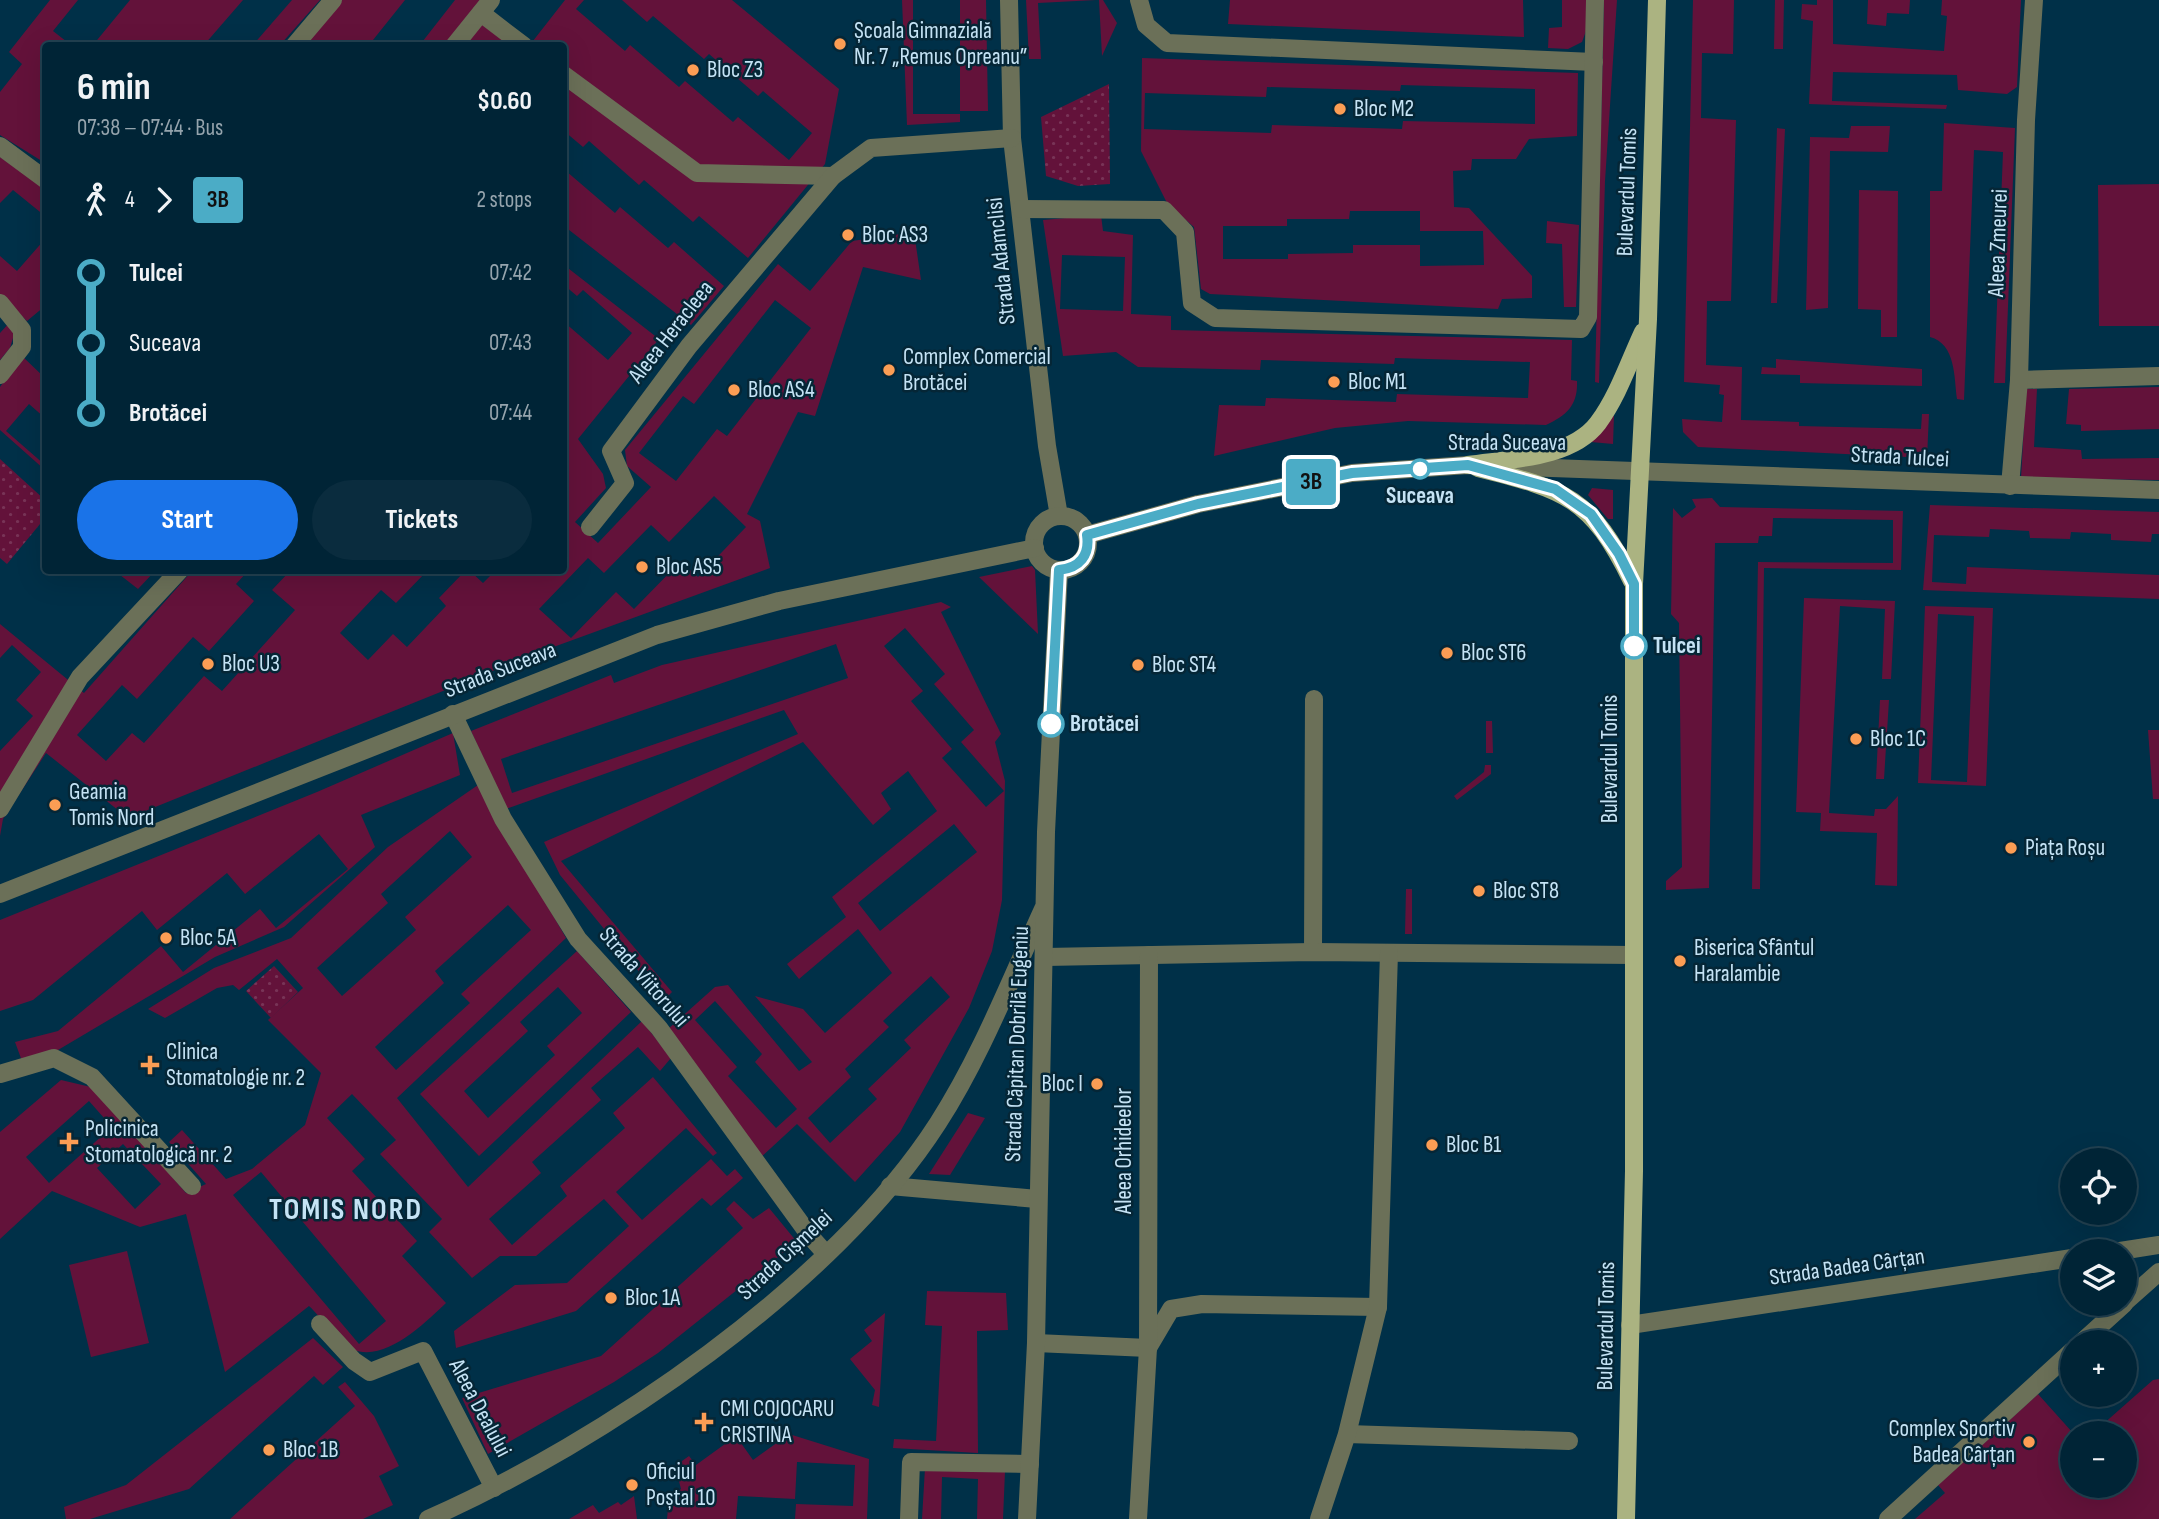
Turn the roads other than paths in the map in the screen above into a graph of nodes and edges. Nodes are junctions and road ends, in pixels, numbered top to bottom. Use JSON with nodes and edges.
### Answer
{"nodes":[{"id":1,"x":333,"y":0,"type":"edge"},
{"id":2,"x":1009,"y":0,"type":"edge"},
{"id":3,"x":1139,"y":0,"type":"edge"},
{"id":4,"x":1595,"y":0,"type":"edge"},
{"id":5,"x":1657,"y":0,"type":"edge"},
{"id":6,"x":2034,"y":0,"type":"edge"},
{"id":7,"x":486,"y":7,"type":"edge"},
{"id":8,"x":298,"y":42,"type":"edge"},
{"id":9,"x":457,"y":42,"type":"edge"},
{"id":10,"x":520,"y":42,"type":"edge"},
{"id":11,"x":1594,"y":62,"type":"junction"},
{"id":12,"x":567,"y":77,"type":"edge"},
{"id":13,"x":1012,"y":138,"type":"junction"},
{"id":14,"x":0,"y":146,"type":"edge"},
{"id":15,"x":833,"y":176,"type":"junction"},
{"id":16,"x":42,"y":177,"type":"edge"},
{"id":17,"x":1020,"y":209,"type":"junction"},
{"id":18,"x":0,"y":303,"type":"edge"},
{"id":19,"x":1648,"y":319,"type":"junction"},
{"id":20,"x":0,"y":375,"type":"edge"},
{"id":21,"x":2159,"y":376,"type":"edge"},
{"id":22,"x":2019,"y":380,"type":"junction"},
{"id":23,"x":1468,"y":465,"type":"junction"},
{"id":24,"x":1639,"y":470,"type":"junction"},
{"id":25,"x":2010,"y":486,"type":"junction"},
{"id":26,"x":2159,"y":490,"type":"edge"},
{"id":27,"x":1059,"y":516,"type":"junction"},
{"id":28,"x":590,"y":527,"type":"dead end"},
{"id":29,"x":1087,"y":535,"type":"junction"},
{"id":30,"x":1035,"y":548,"type":"junction"},
{"id":31,"x":1059,"y":570,"type":"junction"},
{"id":32,"x":176,"y":574,"type":"edge"},
{"id":33,"x":1634,"y":584,"type":"junction"},
{"id":34,"x":1314,"y":699,"type":"dead end"},
{"id":35,"x":453,"y":715,"type":"junction"},
{"id":36,"x":0,"y":809,"type":"edge"},
{"id":37,"x":0,"y":894,"type":"edge"},
{"id":38,"x":1046,"y":903,"type":"junction"},
{"id":39,"x":1313,"y":952,"type":"junction"},
{"id":40,"x":1389,"y":953,"type":"junction"},
{"id":41,"x":1149,"y":955,"type":"junction"},
{"id":42,"x":1634,"y":955,"type":"junction"},
{"id":43,"x":1045,"y":957,"type":"junction"},
{"id":44,"x":0,"y":1074,"type":"edge"},
{"id":45,"x":192,"y":1186,"type":"dead end"},
{"id":46,"x":890,"y":1186,"type":"junction"},
{"id":47,"x":1037,"y":1199,"type":"junction"},
{"id":48,"x":2159,"y":1245,"type":"edge"},
{"id":49,"x":2137,"y":1248,"type":"edge"},
{"id":50,"x":826,"y":1254,"type":"junction"},
{"id":51,"x":2060,"y":1260,"type":"edge"},
{"id":52,"x":2159,"y":1272,"type":"edge"},
{"id":53,"x":2137,"y":1291,"type":"edge"},
{"id":54,"x":1378,"y":1307,"type":"junction"},
{"id":55,"x":2110,"y":1316,"type":"edge"},
{"id":56,"x":320,"y":1324,"type":"dead end"},
{"id":57,"x":1630,"y":1325,"type":"junction"},
{"id":58,"x":2094,"y":1330,"type":"edge"},
{"id":59,"x":1036,"y":1343,"type":"junction"},
{"id":60,"x":1148,"y":1348,"type":"junction"},
{"id":61,"x":2060,"y":1362,"type":"edge"},
{"id":62,"x":1347,"y":1434,"type":"junction"},
{"id":63,"x":1569,"y":1441,"type":"dead end"},
{"id":64,"x":1030,"y":1464,"type":"junction"},
{"id":65,"x":494,"y":1488,"type":"junction"},
{"id":66,"x":428,"y":1519,"type":"edge"},
{"id":67,"x":909,"y":1519,"type":"edge"},
{"id":68,"x":1027,"y":1519,"type":"edge"},
{"id":69,"x":1138,"y":1519,"type":"edge"},
{"id":70,"x":1319,"y":1519,"type":"edge"},
{"id":71,"x":1626,"y":1519,"type":"edge"},
{"id":72,"x":1888,"y":1519,"type":"edge"}],
"edges":[{"from":1,"to":8,"type":"street"},
{"from":2,"to":13,"type":"street","name":"Strada Adamclisi"},
{"from":3,"to":11,"type":"street"},
{"from":4,"to":11,"type":"street"},
{"from":5,"to":19,"type":"main road","name":"Bulevardul Tomis"},
{"from":6,"to":22,"type":"street","name":"Aleea Zmeurei"},
{"from":7,"to":9,"type":"street"},
{"from":7,"to":10,"type":"street"},
{"from":11,"to":17,"type":"street"},
{"from":12,"to":15,"type":"street"},
{"from":13,"to":15,"type":"street","name":"Aleea Heracleea"},
{"from":13,"to":17,"type":"street","name":"Strada Adamclisi"},
{"from":14,"to":16,"type":"street"},
{"from":15,"to":28,"type":"street","name":"Aleea Heracleea"},
{"from":17,"to":27,"type":"street","name":"Strada Adamclisi"},
{"from":18,"to":20,"type":"street"},
{"from":19,"to":23,"type":"main road"},
{"from":19,"to":24,"type":"main road","name":"Bulevardul Tomis"},
{"from":21,"to":22,"type":"street"},
{"from":22,"to":25,"type":"street","name":"Aleea Zmeurei"},
{"from":23,"to":24,"type":"street","name":"Strada Suceava"},
{"from":23,"to":29,"type":"street","name":"Strada Suceava"},
{"from":23,"to":33,"type":"main road"},
{"from":24,"to":25,"type":"street","name":"Strada Tulcei"},
{"from":24,"to":33,"type":"main road","name":"Bulevardul Tomis"},
{"from":25,"to":26,"type":"street","name":"Strada Tulcei"},
{"from":27,"to":29,"type":"street"},
{"from":27,"to":30,"type":"street"},
{"from":29,"to":31,"type":"street"},
{"from":30,"to":31,"type":"street"},
{"from":30,"to":35,"type":"street","name":"Strada Suceava"},
{"from":31,"to":38,"type":"street","name":"Strada Căpitan Dobrilă Eugeniu"},
{"from":32,"to":36,"type":"street"},
{"from":33,"to":42,"type":"main road","name":"Bulevardul Tomis"},
{"from":34,"to":39,"type":"street"},
{"from":35,"to":37,"type":"street","name":"Strada Suceava"},
{"from":35,"to":50,"type":"street","name":"Strada Viitorului"},
{"from":38,"to":43,"type":"street","name":"Strada Căpitan Dobrilă Eugeniu"},
{"from":38,"to":46,"type":"street","name":"Strada Cișmelei"},
{"from":39,"to":40,"type":"street"},
{"from":39,"to":41,"type":"street"},
{"from":40,"to":42,"type":"street"},
{"from":40,"to":54,"type":"street"},
{"from":41,"to":43,"type":"street"},
{"from":41,"to":60,"type":"street","name":"Aleea Orhideelor"},
{"from":42,"to":57,"type":"main road","name":"Bulevardul Tomis"},
{"from":43,"to":47,"type":"street","name":"Strada Căpitan Dobrilă Eugeniu"},
{"from":44,"to":45,"type":"street"},
{"from":46,"to":47,"type":"street"},
{"from":46,"to":50,"type":"street","name":"Strada Cișmelei"},
{"from":47,"to":59,"type":"street","name":"Strada Căpitan Dobrilă Eugeniu"},
{"from":48,"to":49,"type":"street"},
{"from":50,"to":65,"type":"street","name":"Strada Cișmelei"},
{"from":51,"to":57,"type":"street","name":"Strada Badea Cârțan"},
{"from":52,"to":53,"type":"street"},
{"from":54,"to":60,"type":"street","name":"Aleea Orhideelor"},
{"from":54,"to":62,"type":"street"},
{"from":55,"to":58,"type":"street"},
{"from":56,"to":65,"type":"street","name":"Aleea Dealului"},
{"from":57,"to":71,"type":"main road","name":"Bulevardul Tomis"},
{"from":59,"to":60,"type":"street"},
{"from":59,"to":64,"type":"street","name":"Strada Căpitan Dobrilă Eugeniu"},
{"from":60,"to":69,"type":"street","name":"Aleea Orhideelor"},
{"from":61,"to":72,"type":"street"},
{"from":62,"to":63,"type":"street"},
{"from":62,"to":70,"type":"street"},
{"from":64,"to":67,"type":"street"},
{"from":64,"to":68,"type":"street","name":"Strada Căpitan Dobrilă Eugeniu"},
{"from":65,"to":66,"type":"street","name":"Strada Cișmelei"}]}
